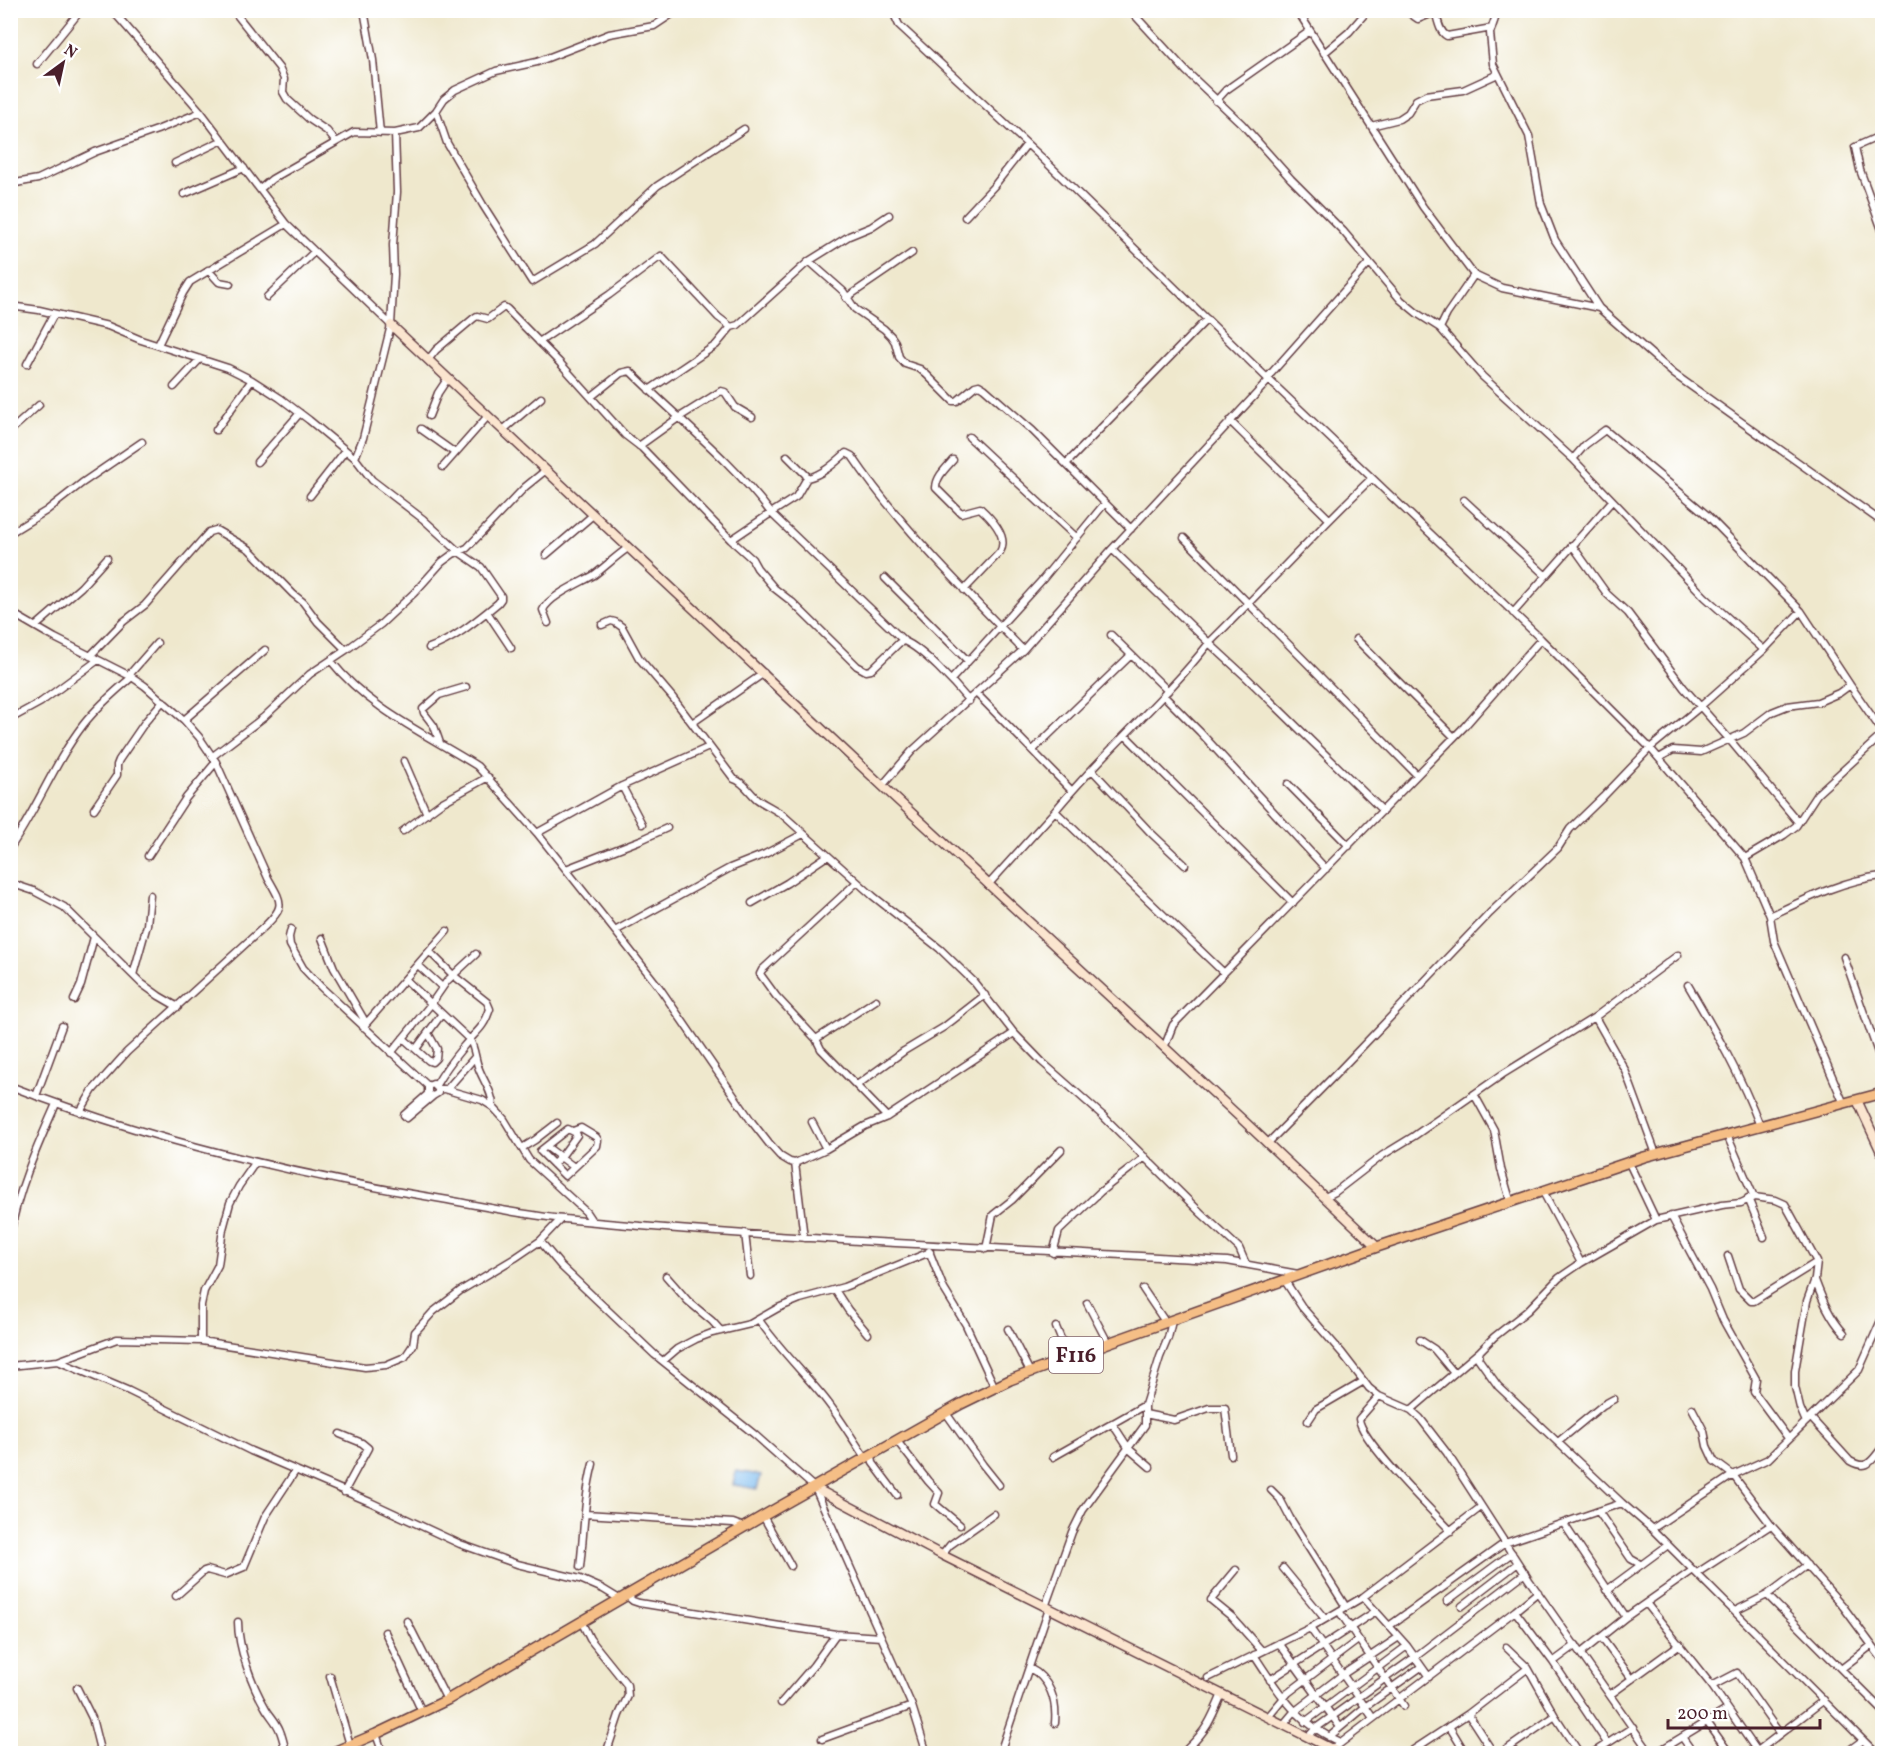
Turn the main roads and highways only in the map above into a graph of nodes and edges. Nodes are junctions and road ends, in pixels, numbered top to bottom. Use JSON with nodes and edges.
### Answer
{"nodes":[{"id":1,"x":1882,"y":1093,"type":"edge"},
{"id":2,"x":329,"y":1754,"type":"edge"}],
"edges":[{"from":1,"to":2,"type":"main road","number":"F116"}]}
